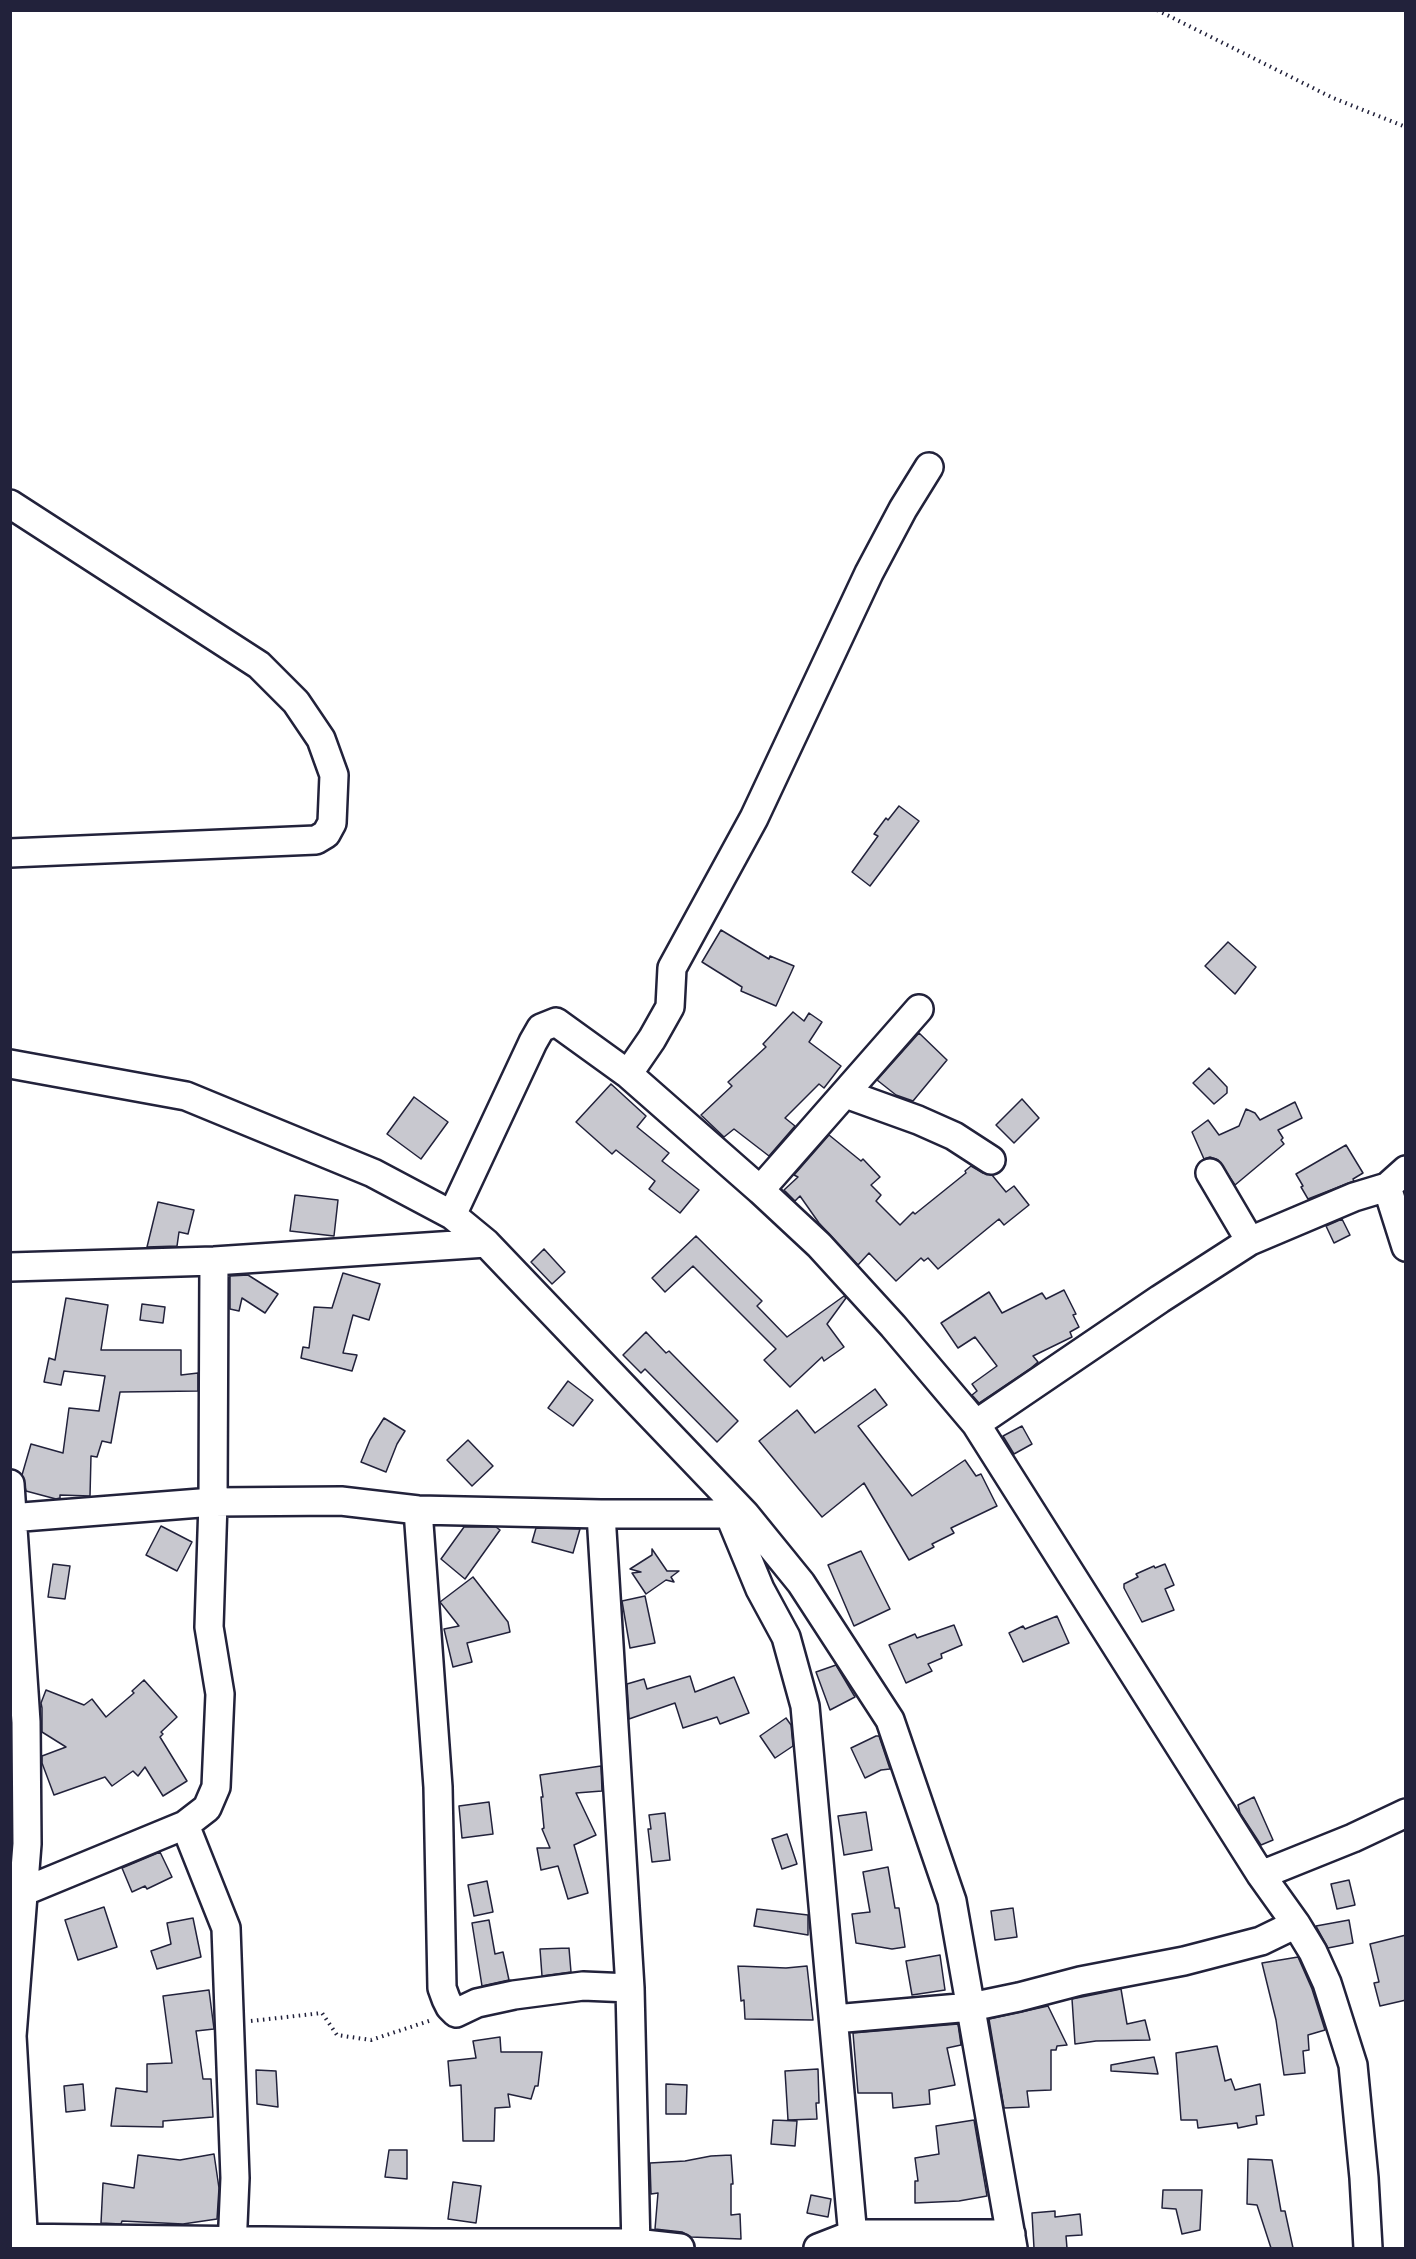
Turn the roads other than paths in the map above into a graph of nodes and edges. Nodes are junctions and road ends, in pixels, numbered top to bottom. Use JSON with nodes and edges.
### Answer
{"nodes":[{"id":1,"x":929,"y":467,"type":"dead end"},
{"id":2,"x":10,"y":504,"type":"edge"},
{"id":3,"x":10,"y":853,"type":"edge"},
{"id":4,"x":920,"y":1010,"type":"dead end"},
{"id":5,"x":10,"y":1064,"type":"edge"},
{"id":6,"x":628,"y":1074,"type":"junction"},
{"id":7,"x":846,"y":1094,"type":"junction"},
{"id":8,"x":991,"y":1160,"type":"dead end"},
{"id":9,"x":1210,"y":1173,"type":"dead end"},
{"id":10,"x":1396,"y":1178,"type":"edge"},
{"id":11,"x":760,"y":1190,"type":"junction"},
{"id":12,"x":452,"y":1215,"type":"junction"},
{"id":13,"x":1250,"y":1241,"type":"junction"},
{"id":14,"x":486,"y":1243,"type":"junction"},
{"id":15,"x":1406,"y":1247,"type":"edge"},
{"id":16,"x":214,"y":1261,"type":"junction"},
{"id":17,"x":10,"y":1267,"type":"edge"},
{"id":18,"x":976,"y":1424,"type":"junction"},
{"id":19,"x":10,"y":1484,"type":"edge"},
{"id":20,"x":213,"y":1502,"type":"junction"},
{"id":21,"x":418,"y":1510,"type":"junction"},
{"id":22,"x":601,"y":1514,"type":"junction"},
{"id":23,"x":737,"y":1514,"type":"junction"},
{"id":24,"x":12,"y":1518,"type":"edge"},
{"id":25,"x":18,"y":1722,"type":"edge"},
{"id":26,"x":1406,"y":1813,"type":"edge"},
{"id":27,"x":185,"y":1825,"type":"junction"},
{"id":28,"x":19,"y":1844,"type":"edge"},
{"id":29,"x":1261,"y":1875,"type":"junction"},
{"id":30,"x":25,"y":1891,"type":"junction"},
{"id":31,"x":1296,"y":1924,"type":"junction"},
{"id":32,"x":630,"y":1988,"type":"junction"},
{"id":33,"x":971,"y":2007,"type":"junction"},
{"id":34,"x":834,"y":2019,"type":"junction"},
{"id":35,"x":11,"y":2036,"type":"edge"},
{"id":36,"x":854,"y":2241,"type":"edge"},
{"id":37,"x":1012,"y":2241,"type":"edge"},
{"id":38,"x":19,"y":2242,"type":"edge"},
{"id":39,"x":232,"y":2245,"type":"edge"},
{"id":40,"x":434,"y":2246,"type":"edge"},
{"id":41,"x":635,"y":2246,"type":"edge"},
{"id":42,"x":681,"y":2248,"type":"edge"},
{"id":43,"x":818,"y":2248,"type":"edge"},
{"id":44,"x":1368,"y":2248,"type":"edge"}],
"edges":[{"from":1,"to":6,"type":"street"},
{"from":2,"to":3,"type":"street"},
{"from":4,"to":7,"type":"street"},
{"from":5,"to":12,"type":"street"},
{"from":6,"to":11,"type":"street"},
{"from":6,"to":12,"type":"street"},
{"from":7,"to":8,"type":"street"},
{"from":7,"to":11,"type":"street"},
{"from":9,"to":13,"type":"street"},
{"from":10,"to":13,"type":"street"},
{"from":10,"to":15,"type":"street"},
{"from":11,"to":18,"type":"street"},
{"from":12,"to":14,"type":"street"},
{"from":13,"to":18,"type":"street"},
{"from":14,"to":16,"type":"street"},
{"from":14,"to":23,"type":"street"},
{"from":16,"to":17,"type":"street"},
{"from":16,"to":20,"type":"street"},
{"from":18,"to":29,"type":"street"},
{"from":19,"to":24,"type":"street"},
{"from":20,"to":21,"type":"street"},
{"from":20,"to":24,"type":"street"},
{"from":20,"to":27,"type":"street"},
{"from":21,"to":22,"type":"street"},
{"from":21,"to":32,"type":"street"},
{"from":22,"to":23,"type":"street"},
{"from":22,"to":32,"type":"street"},
{"from":23,"to":33,"type":"street"},
{"from":23,"to":34,"type":"street"},
{"from":24,"to":25,"type":"street"},
{"from":25,"to":28,"type":"street"},
{"from":26,"to":29,"type":"street"},
{"from":27,"to":30,"type":"street"},
{"from":27,"to":39,"type":"street"},
{"from":28,"to":30,"type":"street"},
{"from":29,"to":31,"type":"street"},
{"from":30,"to":35,"type":"street"},
{"from":31,"to":33,"type":"street"},
{"from":31,"to":44,"type":"street"},
{"from":32,"to":41,"type":"street"},
{"from":33,"to":34,"type":"street"},
{"from":33,"to":37,"type":"street"},
{"from":34,"to":36,"type":"street"},
{"from":35,"to":38,"type":"street"},
{"from":36,"to":37,"type":"street"},
{"from":36,"to":43,"type":"street"},
{"from":38,"to":39,"type":"street"},
{"from":39,"to":40,"type":"street"},
{"from":40,"to":41,"type":"street"},
{"from":41,"to":42,"type":"street"}]}
